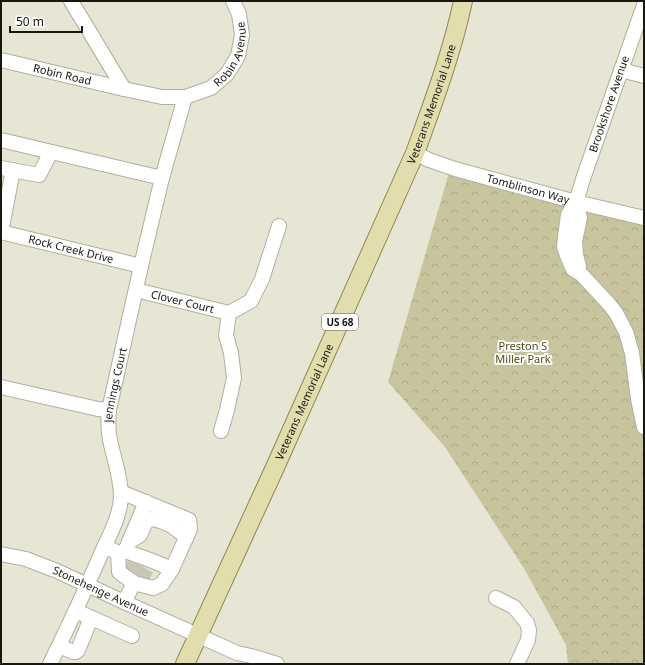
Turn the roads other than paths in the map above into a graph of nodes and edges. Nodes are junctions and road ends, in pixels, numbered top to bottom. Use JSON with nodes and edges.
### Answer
{"nodes":[{"id":1,"x":71,"y":1,"type":"edge"},
{"id":2,"x":233,"y":1,"type":"edge"},
{"id":3,"x":463,"y":1,"type":"edge"},
{"id":4,"x":644,"y":5,"type":"edge"},
{"id":5,"x":1,"y":60,"type":"edge"},
{"id":6,"x":621,"y":70,"type":"junction"},
{"id":7,"x":644,"y":76,"type":"edge"},
{"id":8,"x":124,"y":88,"type":"junction"},
{"id":9,"x":184,"y":97,"type":"junction"},
{"id":10,"x":1,"y":140,"type":"edge"},
{"id":11,"x":51,"y":152,"type":"junction"},
{"id":12,"x":415,"y":153,"type":"junction"},
{"id":13,"x":7,"y":169,"type":"edge"},
{"id":14,"x":162,"y":178,"type":"junction"},
{"id":15,"x":576,"y":202,"type":"junction"},
{"id":16,"x":644,"y":218,"type":"edge"},
{"id":17,"x":279,"y":226,"type":"dead end"},
{"id":18,"x":1,"y":232,"type":"edge"},
{"id":19,"x":141,"y":266,"type":"junction"},
{"id":20,"x":136,"y":290,"type":"junction"},
{"id":21,"x":229,"y":313,"type":"junction"},
{"id":22,"x":640,"y":375,"type":"edge"},
{"id":23,"x":1,"y":387,"type":"edge"},
{"id":24,"x":109,"y":410,"type":"junction"},
{"id":25,"x":644,"y":427,"type":"edge"},
{"id":26,"x":221,"y":431,"type":"dead end"},
{"id":27,"x":121,"y":492,"type":"junction"},
{"id":28,"x":146,"y":502,"type":"junction"},
{"id":29,"x":186,"y":538,"type":"junction"},
{"id":30,"x":105,"y":546,"type":"junction"},
{"id":31,"x":1,"y":554,"type":"edge"},
{"id":32,"x":135,"y":566,"type":"junction"},
{"id":33,"x":172,"y":569,"type":"junction"},
{"id":34,"x":88,"y":585,"type":"junction"},
{"id":35,"x":496,"y":598,"type":"dead end"},
{"id":36,"x":124,"y":602,"type":"junction"},
{"id":37,"x":76,"y":611,"type":"junction"},
{"id":38,"x":91,"y":618,"type":"junction"},
{"id":39,"x":198,"y":635,"type":"junction"},
{"id":40,"x":132,"y":636,"type":"dead end"},
{"id":41,"x":59,"y":646,"type":"junction"},
{"id":42,"x":237,"y":653,"type":"junction"},
{"id":43,"x":50,"y":664,"type":"edge"},
{"id":44,"x":185,"y":664,"type":"edge"},
{"id":45,"x":259,"y":664,"type":"edge"},
{"id":46,"x":277,"y":664,"type":"edge"},
{"id":47,"x":517,"y":664,"type":"edge"}],
"edges":[{"from":1,"to":8,"type":"street"},
{"from":2,"to":9,"type":"street","name":"Robin Avenue"},
{"from":3,"to":12,"type":"main road","name":"Veterans Memorial Lane","number":"US 68"},
{"from":4,"to":6,"type":"street","name":"Brookshore Avenue"},
{"from":5,"to":8,"type":"street","name":"Robin Road"},
{"from":6,"to":7,"type":"street"},
{"from":6,"to":15,"type":"street","name":"Brookshore Avenue"},
{"from":8,"to":9,"type":"street","name":"Robin Avenue"},
{"from":9,"to":14,"type":"street","name":"Jennings Court"},
{"from":10,"to":11,"type":"street"},
{"from":11,"to":13,"type":"street"},
{"from":11,"to":14,"type":"street"},
{"from":12,"to":15,"type":"street","name":"Tomblinson Way"},
{"from":12,"to":39,"type":"main road","name":"Veterans Memorial Lane","number":"US 68"},
{"from":13,"to":18,"type":"street"},
{"from":14,"to":19,"type":"street","name":"Jennings Court"},
{"from":15,"to":16,"type":"street","name":"Tomblinson Way"},
{"from":15,"to":22,"type":"street"},
{"from":17,"to":21,"type":"street"},
{"from":18,"to":19,"type":"street","name":"Rock Creek Drive"},
{"from":19,"to":20,"type":"street","name":"Jennings Court"},
{"from":20,"to":21,"type":"street","name":"Clover Court"},
{"from":20,"to":24,"type":"street","name":"Jennings Court"},
{"from":21,"to":26,"type":"street"},
{"from":22,"to":25,"type":"street"},
{"from":23,"to":24,"type":"street"},
{"from":24,"to":27,"type":"street","name":"Jennings Court"},
{"from":27,"to":28,"type":"street"},
{"from":27,"to":30,"type":"street","name":"Jennings Court"},
{"from":28,"to":29,"type":"street"},
{"from":28,"to":32,"type":"street"},
{"from":29,"to":32,"type":"street"},
{"from":29,"to":33,"type":"street"},
{"from":30,"to":32,"type":"street"},
{"from":30,"to":34,"type":"street","name":"Jennings Court"},
{"from":31,"to":34,"type":"street","name":"Stonehenge Avenue"},
{"from":32,"to":33,"type":"street"},
{"from":32,"to":33,"type":"street"},
{"from":32,"to":36,"type":"street"},
{"from":34,"to":36,"type":"street","name":"Stonehenge Avenue"},
{"from":34,"to":37,"type":"street","name":"Jennings Court"},
{"from":35,"to":47,"type":"street"},
{"from":36,"to":39,"type":"street","name":"Stonehenge Avenue"},
{"from":37,"to":38,"type":"street"},
{"from":37,"to":41,"type":"street","name":"Jennings Court"},
{"from":38,"to":40,"type":"street"},
{"from":38,"to":41,"type":"street"},
{"from":39,"to":42,"type":"street","name":"Stonehenge Avenue"},
{"from":39,"to":44,"type":"main road","name":"Veterans Memorial Lane","number":"US 68"},
{"from":41,"to":43,"type":"street","name":"Jennings Court"},
{"from":42,"to":45,"type":"street"},
{"from":42,"to":46,"type":"street"}]}
